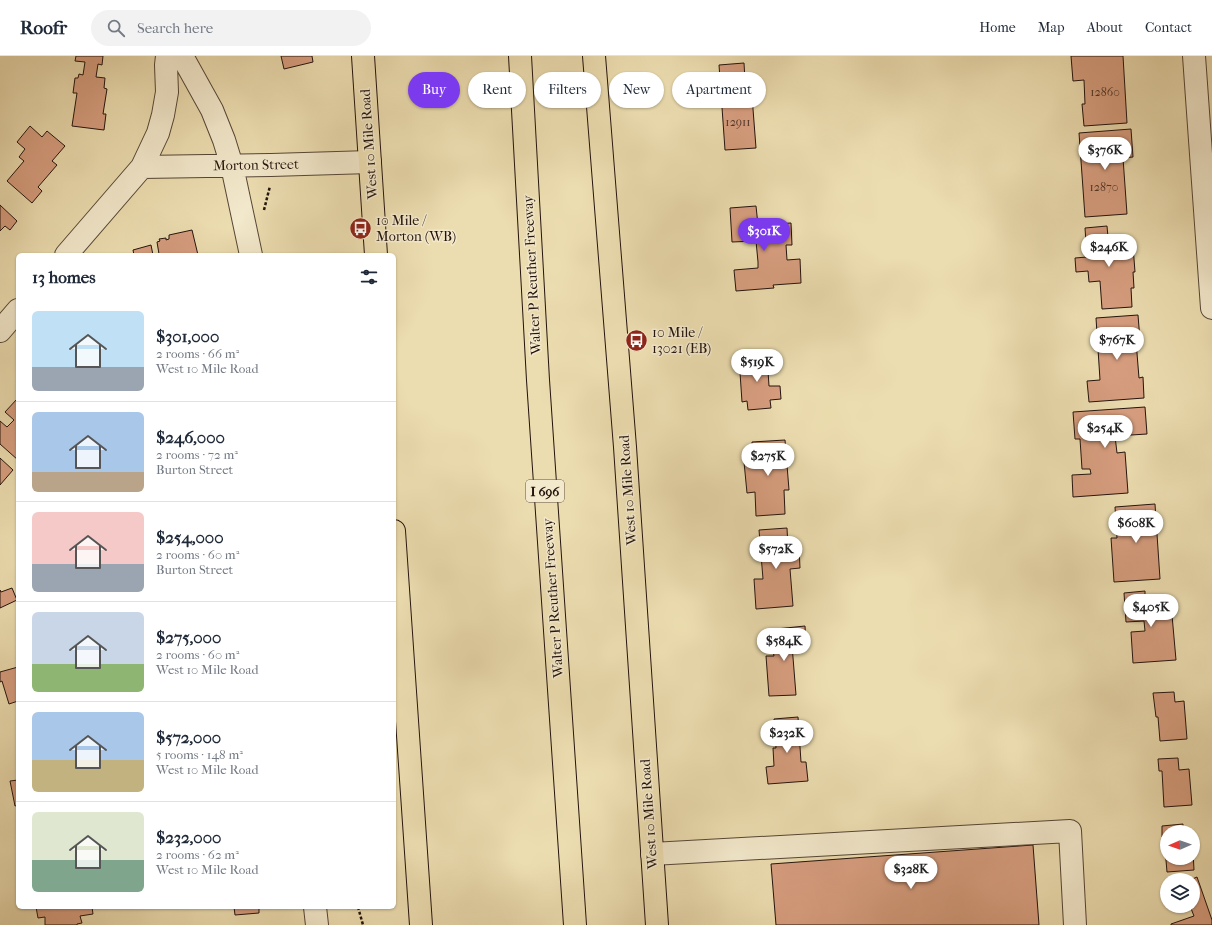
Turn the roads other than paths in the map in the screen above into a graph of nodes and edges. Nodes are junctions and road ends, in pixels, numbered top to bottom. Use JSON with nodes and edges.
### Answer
{"nodes":[{"id":1,"x":167,"y":56,"type":"edge"},
{"id":2,"x":182,"y":56,"type":"edge"},
{"id":3,"x":363,"y":56,"type":"edge"},
{"id":4,"x":520,"y":56,"type":"edge"},
{"id":5,"x":594,"y":56,"type":"edge"},
{"id":6,"x":1194,"y":56,"type":"edge"},
{"id":7,"x":370,"y":162,"type":"junction"},
{"id":8,"x":232,"y":166,"type":"junction"},
{"id":9,"x":142,"y":167,"type":"junction"},
{"id":10,"x":68,"y":253,"type":"edge"},
{"id":11,"x":251,"y":253,"type":"edge"},
{"id":12,"x":376,"y":253,"type":"edge"},
{"id":13,"x":1212,"y":308,"type":"edge"},
{"id":14,"x":16,"y":312,"type":"edge"},
{"id":15,"x":0,"y":331,"type":"edge"},
{"id":16,"x":396,"y":560,"type":"edge"},
{"id":17,"x":652,"y":854,"type":"junction"},
{"id":18,"x":315,"y":909,"type":"edge"},
{"id":19,"x":317,"y":925,"type":"edge"},
{"id":20,"x":421,"y":925,"type":"edge"},
{"id":21,"x":575,"y":925,"type":"edge"},
{"id":22,"x":657,"y":925,"type":"edge"},
{"id":23,"x":1075,"y":925,"type":"edge"}],
"edges":[{"from":1,"to":9,"type":"street"},
{"from":2,"to":8,"type":"street"},
{"from":3,"to":7,"type":"main road","name":"West 10 Mile Road"},
{"from":4,"to":21,"type":"main road","name":"Walter P Reuther Freeway","number":"I 696"},
{"from":5,"to":17,"type":"main road","name":"West 10 Mile Road"},
{"from":6,"to":13,"type":"street"},
{"from":7,"to":8,"type":"street","name":"Morton Street"},
{"from":7,"to":12,"type":"main road","name":"West 10 Mile Road"},
{"from":8,"to":9,"type":"street","name":"Morton Street"},
{"from":8,"to":11,"type":"street"},
{"from":9,"to":10,"type":"street"},
{"from":14,"to":15,"type":"street"},
{"from":16,"to":20,"type":"main road"},
{"from":17,"to":22,"type":"main road","name":"West 10 Mile Road"},
{"from":17,"to":23,"type":"street"},
{"from":18,"to":19,"type":"street"}]}
